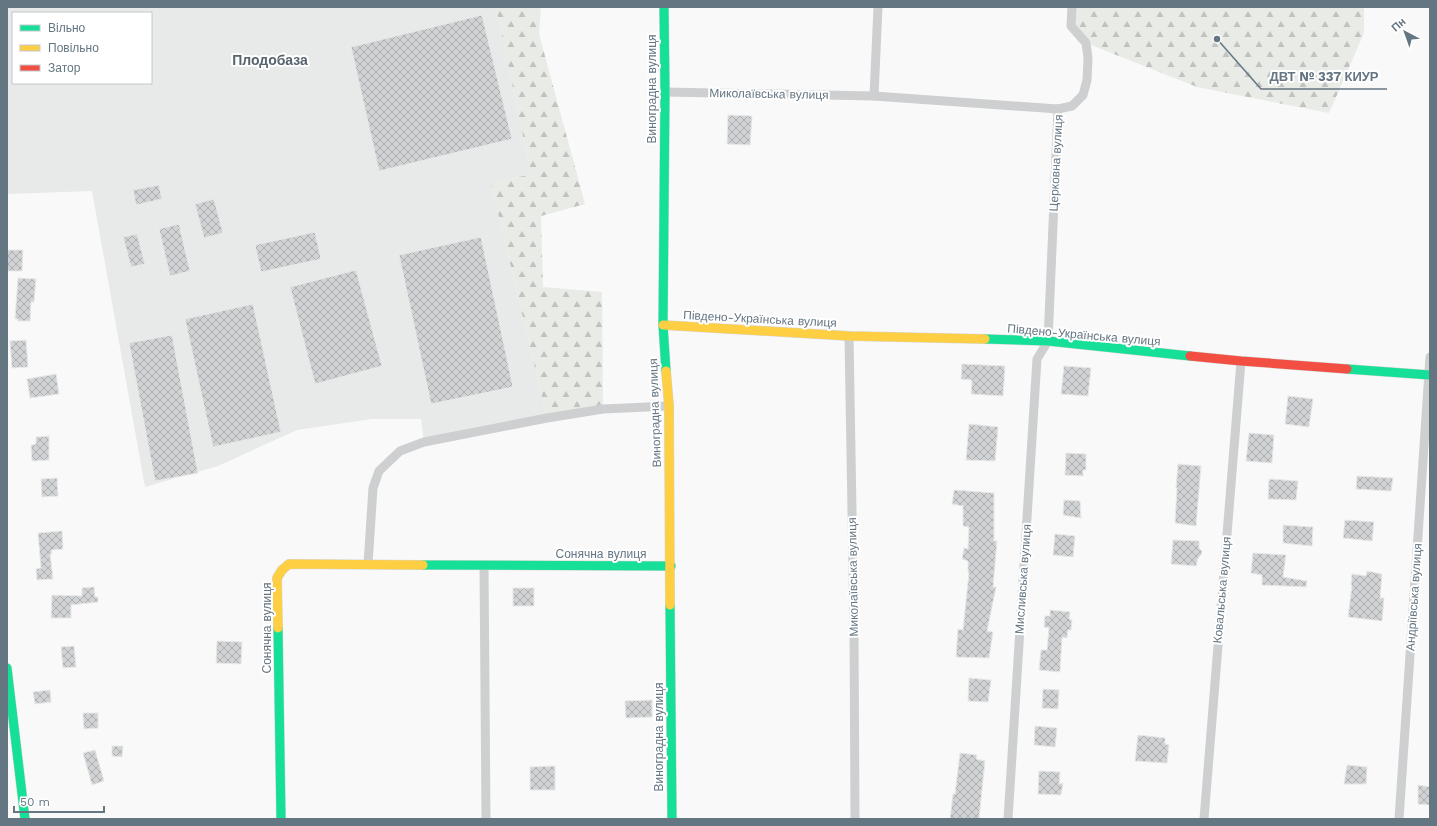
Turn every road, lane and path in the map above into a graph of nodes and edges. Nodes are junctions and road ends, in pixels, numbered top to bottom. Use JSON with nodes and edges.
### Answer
{"nodes":[{"id":1,"x":664,"y":7,"type":"edge"},
{"id":2,"x":878,"y":7,"type":"edge"},
{"id":3,"x":1072,"y":7,"type":"edge"},
{"id":4,"x":665,"y":92,"type":"junction"},
{"id":5,"x":874,"y":96,"type":"junction"},
{"id":6,"x":1058,"y":109,"type":"junction"},
{"id":7,"x":663,"y":325,"type":"junction"},
{"id":8,"x":849,"y":336,"type":"junction"},
{"id":9,"x":1048,"y":341,"type":"junction"},
{"id":10,"x":1430,"y":357,"type":"edge"},
{"id":11,"x":1241,"y":361,"type":"junction"},
{"id":12,"x":1429,"y":375,"type":"edge"},
{"id":13,"x":669,"y":406,"type":"junction"},
{"id":14,"x":368,"y":564,"type":"junction"},
{"id":15,"x":484,"y":566,"type":"junction"},
{"id":16,"x":671,"y":566,"type":"junction"},
{"id":17,"x":7,"y":668,"type":"edge"},
{"id":18,"x":25,"y":819,"type":"edge"},
{"id":19,"x":281,"y":819,"type":"edge"},
{"id":20,"x":486,"y":819,"type":"edge"},
{"id":21,"x":672,"y":819,"type":"edge"},
{"id":22,"x":855,"y":819,"type":"edge"},
{"id":23,"x":1008,"y":819,"type":"edge"},
{"id":24,"x":1204,"y":819,"type":"edge"},
{"id":25,"x":1399,"y":819,"type":"edge"}],
"edges":[{"from":1,"to":4,"type":"street","name":"Виноградна вулиця"},
{"from":2,"to":5,"type":"street"},
{"from":3,"to":6,"type":"street","name":"Церковна вулиця"},
{"from":4,"to":5,"type":"street","name":"Миколаївська вулиця"},
{"from":4,"to":7,"type":"street","name":"Виноградна вулиця"},
{"from":5,"to":6,"type":"street","name":"Миколаївська вулиця"},
{"from":6,"to":9,"type":"street","name":"Церковна вулиця"},
{"from":7,"to":8,"type":"street","name":"Південо-Українська вулиця"},
{"from":7,"to":13,"type":"street","name":"Виноградна вулиця"},
{"from":8,"to":9,"type":"street","name":"Південо-Українська вулиця"},
{"from":8,"to":22,"type":"street","name":"Миколаївська вулиця"},
{"from":9,"to":11,"type":"street","name":"Південо-Українська вулиця"},
{"from":9,"to":23,"type":"street","name":"Мисливська вулиця"},
{"from":10,"to":12,"type":"street","name":"Андріївська вулиця"},
{"from":11,"to":12,"type":"street","name":"Південо-Українська вулиця"},
{"from":11,"to":24,"type":"street","name":"Ковальська вулиця"},
{"from":12,"to":25,"type":"street","name":"Андріївська вулиця"},
{"from":13,"to":14,"type":"street"},
{"from":13,"to":16,"type":"street","name":"Виноградна вулиця"},
{"from":14,"to":15,"type":"street","name":"Сонячна вулиця"},
{"from":14,"to":19,"type":"street","name":"Сонячна вулиця"},
{"from":15,"to":16,"type":"street","name":"Сонячна вулиця"},
{"from":15,"to":20,"type":"street"},
{"from":16,"to":21,"type":"street","name":"Виноградна вулиця"},
{"from":17,"to":18,"type":"street"}]}
